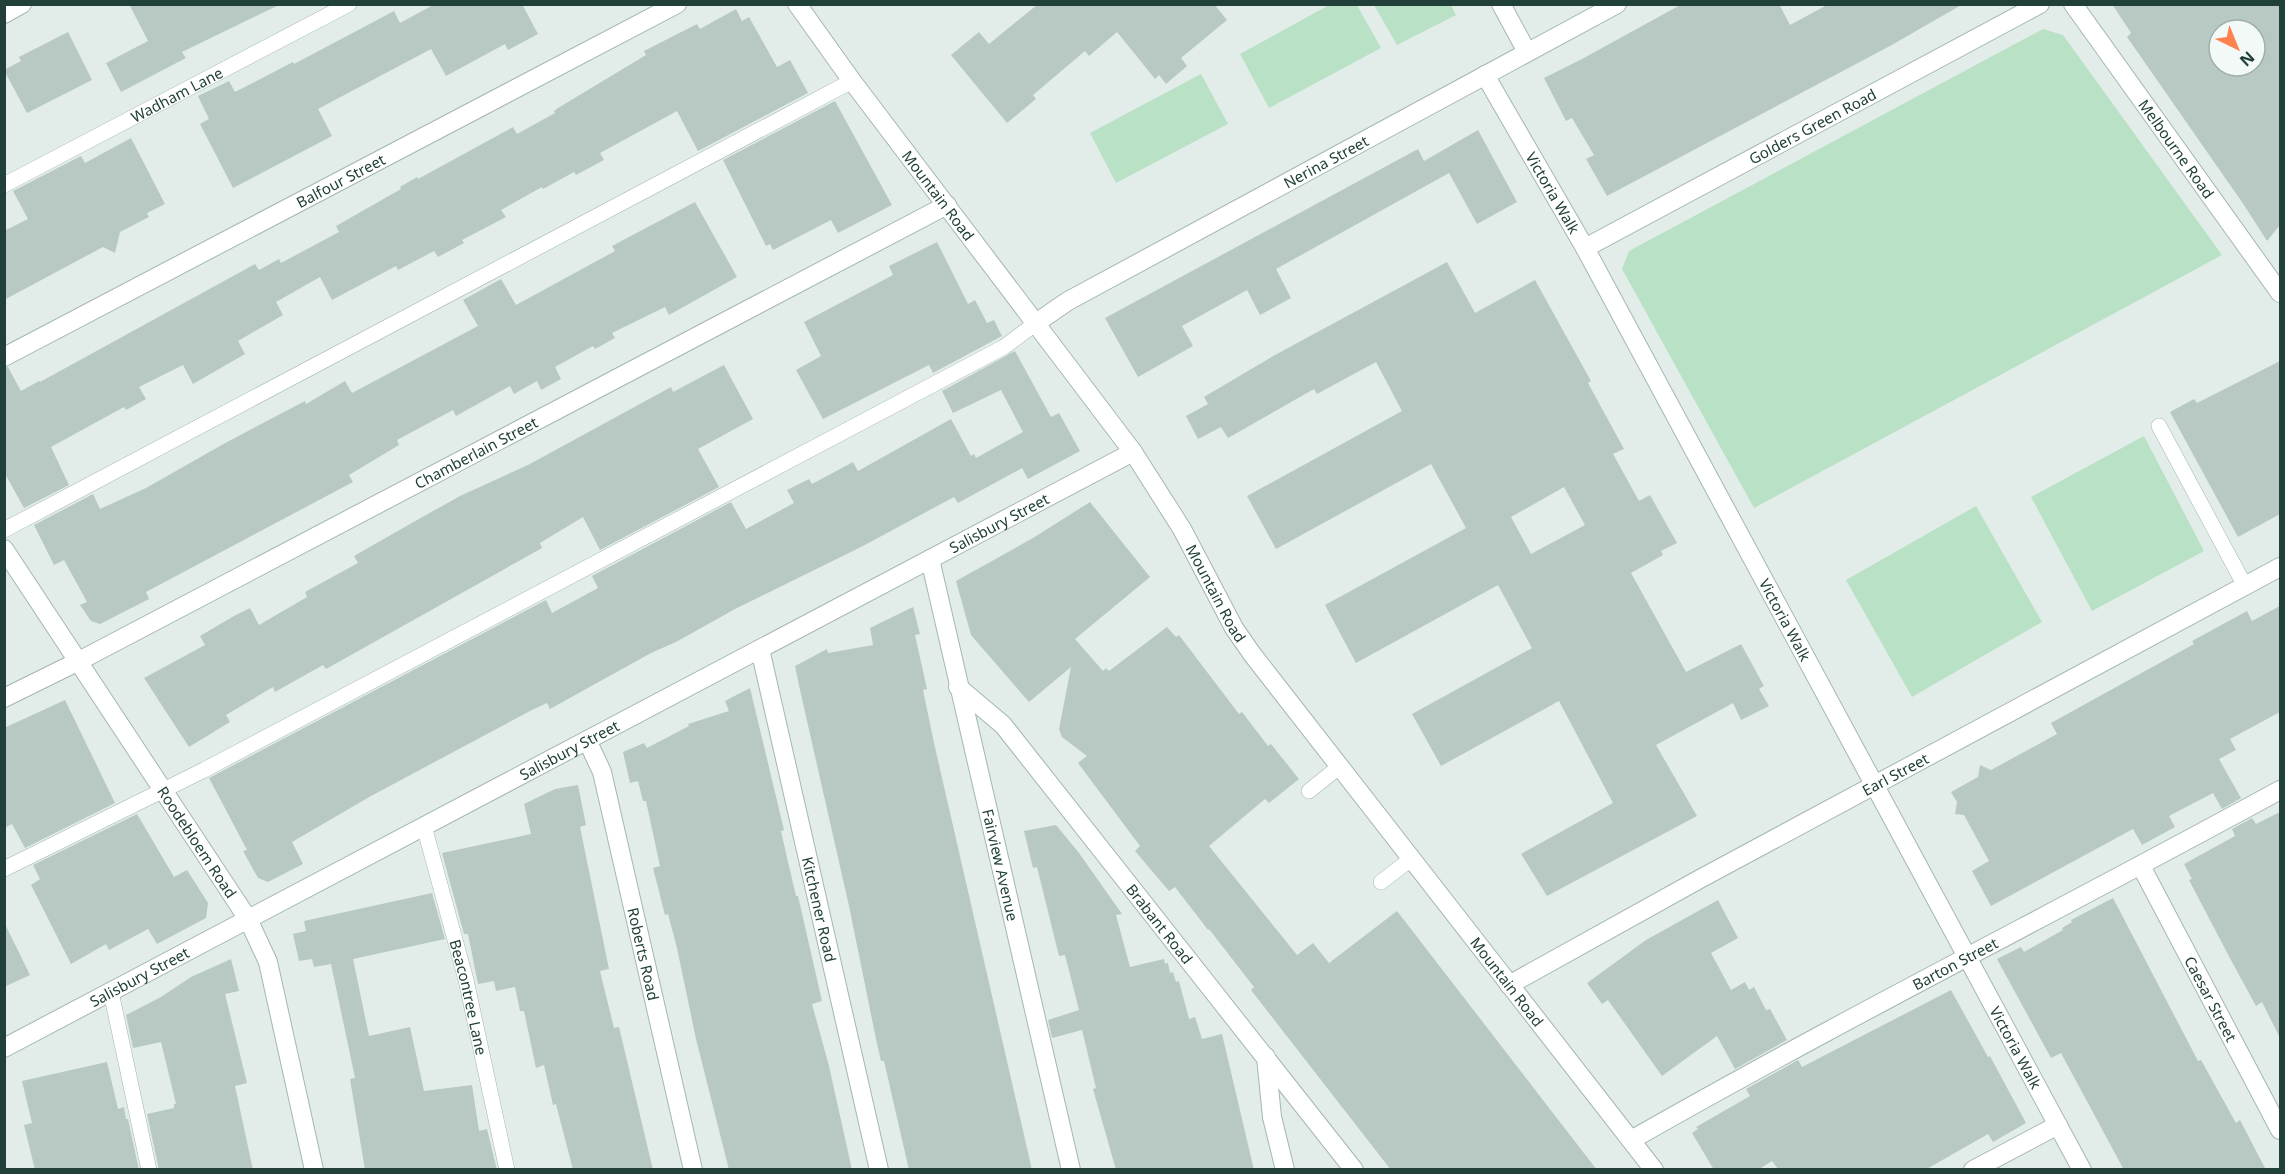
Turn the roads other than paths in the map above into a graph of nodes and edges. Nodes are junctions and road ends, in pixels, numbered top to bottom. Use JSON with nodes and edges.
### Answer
{"nodes":[{"id":1,"x":349,"y":4,"type":"edge"},
{"id":2,"x":677,"y":4,"type":"edge"},
{"id":3,"x":797,"y":4,"type":"edge"},
{"id":4,"x":1502,"y":4,"type":"edge"},
{"id":5,"x":1617,"y":4,"type":"edge"},
{"id":6,"x":2040,"y":4,"type":"edge"},
{"id":7,"x":2073,"y":4,"type":"edge"},
{"id":8,"x":1527,"y":52,"type":"junction"},
{"id":9,"x":1485,"y":75,"type":"junction"},
{"id":10,"x":852,"y":81,"type":"junction"},
{"id":11,"x":4,"y":185,"type":"edge"},
{"id":12,"x":947,"y":205,"type":"junction"},
{"id":13,"x":1585,"y":248,"type":"junction"},
{"id":14,"x":2280,"y":293,"type":"edge"},
{"id":15,"x":1036,"y":323,"type":"junction"},
{"id":16,"x":4,"y":357,"type":"edge"},
{"id":17,"x":2159,"y":426,"type":"dead end"},
{"id":18,"x":1132,"y":452,"type":"junction"},
{"id":19,"x":4,"y":530,"type":"edge"},
{"id":20,"x":4,"y":549,"type":"edge"},
{"id":21,"x":930,"y":559,"type":"junction"},
{"id":22,"x":2280,"y":567,"type":"edge"},
{"id":23,"x":2245,"y":586,"type":"junction"},
{"id":24,"x":760,"y":649,"type":"junction"},
{"id":25,"x":79,"y":662,"type":"junction"},
{"id":26,"x":958,"y":687,"type":"junction"},
{"id":27,"x":4,"y":698,"type":"edge"},
{"id":28,"x":587,"y":740,"type":"junction"},
{"id":29,"x":1339,"y":767,"type":"junction"},
{"id":30,"x":1873,"y":785,"type":"junction"},
{"id":31,"x":2280,"y":790,"type":"edge"},
{"id":32,"x":163,"y":791,"type":"junction"},
{"id":33,"x":1309,"y":791,"type":"dead end"},
{"id":34,"x":424,"y":826,"type":"junction"},
{"id":35,"x":1411,"y":860,"type":"junction"},
{"id":36,"x":2140,"y":866,"type":"junction"},
{"id":37,"x":4,"y":869,"type":"edge"},
{"id":38,"x":1381,"y":882,"type":"dead end"},
{"id":39,"x":248,"y":919,"type":"junction"},
{"id":40,"x":1966,"y":958,"type":"junction"},
{"id":41,"x":1509,"y":985,"type":"junction"},
{"id":42,"x":111,"y":992,"type":"junction"},
{"id":43,"x":4,"y":1048,"type":"edge"},
{"id":44,"x":1266,"y":1057,"type":"junction"},
{"id":45,"x":2058,"y":1125,"type":"junction"},
{"id":46,"x":2280,"y":1130,"type":"edge"},
{"id":47,"x":1631,"y":1140,"type":"junction"},
{"id":48,"x":149,"y":1170,"type":"edge"},
{"id":49,"x":314,"y":1170,"type":"edge"},
{"id":50,"x":507,"y":1170,"type":"edge"},
{"id":51,"x":693,"y":1170,"type":"edge"},
{"id":52,"x":879,"y":1170,"type":"edge"},
{"id":53,"x":1071,"y":1170,"type":"edge"},
{"id":54,"x":1285,"y":1170,"type":"edge"},
{"id":55,"x":1354,"y":1170,"type":"edge"},
{"id":56,"x":1654,"y":1170,"type":"edge"},
{"id":57,"x":1973,"y":1170,"type":"edge"},
{"id":58,"x":2082,"y":1170,"type":"edge"}],
"edges":[{"from":1,"to":11,"type":"lane","name":"Wadham Lane"},
{"from":2,"to":16,"type":"street","name":"Balfour Street"},
{"from":3,"to":10,"type":"street","name":"Mountain Road"},
{"from":4,"to":8,"type":"street"},
{"from":5,"to":8,"type":"street","name":"Nerina Street"},
{"from":6,"to":13,"type":"street","name":"Golders Green Road"},
{"from":7,"to":14,"type":"street","name":"Melbourne Road"},
{"from":8,"to":9,"type":"street","name":"Nerina Street"},
{"from":9,"to":13,"type":"street","name":"Victoria Walk"},
{"from":9,"to":15,"type":"street","name":"Nerina Street"},
{"from":10,"to":12,"type":"street","name":"Mountain Road"},
{"from":10,"to":19,"type":"lane"},
{"from":12,"to":15,"type":"street","name":"Mountain Road"},
{"from":12,"to":25,"type":"street","name":"Chamberlain Street"},
{"from":13,"to":30,"type":"street","name":"Victoria Walk"},
{"from":15,"to":18,"type":"street","name":"Mountain Road"},
{"from":15,"to":32,"type":"lane"},
{"from":17,"to":23,"type":"lane"},
{"from":18,"to":21,"type":"street","name":"Salisbury Street"},
{"from":18,"to":29,"type":"street","name":"Mountain Road"},
{"from":20,"to":25,"type":"street","name":"Roodebloem Road"},
{"from":21,"to":24,"type":"street","name":"Salisbury Street"},
{"from":21,"to":26,"type":"street","name":"Fairview Avenue"},
{"from":22,"to":23,"type":"street","name":"Earl Street"},
{"from":23,"to":30,"type":"street","name":"Earl Street"},
{"from":24,"to":28,"type":"street","name":"Salisbury Street"},
{"from":24,"to":52,"type":"street","name":"Kitchener Road"},
{"from":25,"to":27,"type":"street","name":"Chamberlain Street"},
{"from":25,"to":32,"type":"street","name":"Roodebloem Road"},
{"from":26,"to":44,"type":"street","name":"Brabant Road"},
{"from":26,"to":53,"type":"street","name":"Fairview Avenue"},
{"from":28,"to":34,"type":"street","name":"Salisbury Street"},
{"from":28,"to":51,"type":"street","name":"Roberts Road"},
{"from":29,"to":33,"type":"lane"},
{"from":29,"to":35,"type":"street","name":"Mountain Road"},
{"from":30,"to":40,"type":"street","name":"Victoria Walk"},
{"from":30,"to":41,"type":"street","name":"Earl Street"},
{"from":31,"to":36,"type":"street","name":"Barton Street"},
{"from":32,"to":37,"type":"lane"},
{"from":32,"to":39,"type":"street","name":"Roodebloem Road"},
{"from":34,"to":39,"type":"street","name":"Salisbury Street"},
{"from":34,"to":50,"type":"lane","name":"Beacontree Lane"},
{"from":35,"to":38,"type":"lane"},
{"from":35,"to":41,"type":"street","name":"Mountain Road"},
{"from":36,"to":40,"type":"street","name":"Barton Street"},
{"from":36,"to":46,"type":"street","name":"Caesar Street"},
{"from":39,"to":42,"type":"street","name":"Salisbury Street"},
{"from":39,"to":49,"type":"street","name":"Roodebloem Road"},
{"from":40,"to":45,"type":"street","name":"Victoria Walk"},
{"from":40,"to":47,"type":"street","name":"Barton Street"},
{"from":41,"to":47,"type":"street","name":"Mountain Road"},
{"from":42,"to":43,"type":"street","name":"Salisbury Street"},
{"from":42,"to":48,"type":"lane"},
{"from":44,"to":54,"type":"street"},
{"from":44,"to":55,"type":"street","name":"Brabant Road"},
{"from":45,"to":57,"type":"street"},
{"from":45,"to":58,"type":"street","name":"Victoria Walk"},
{"from":47,"to":56,"type":"street","name":"Mountain Road"}]}
